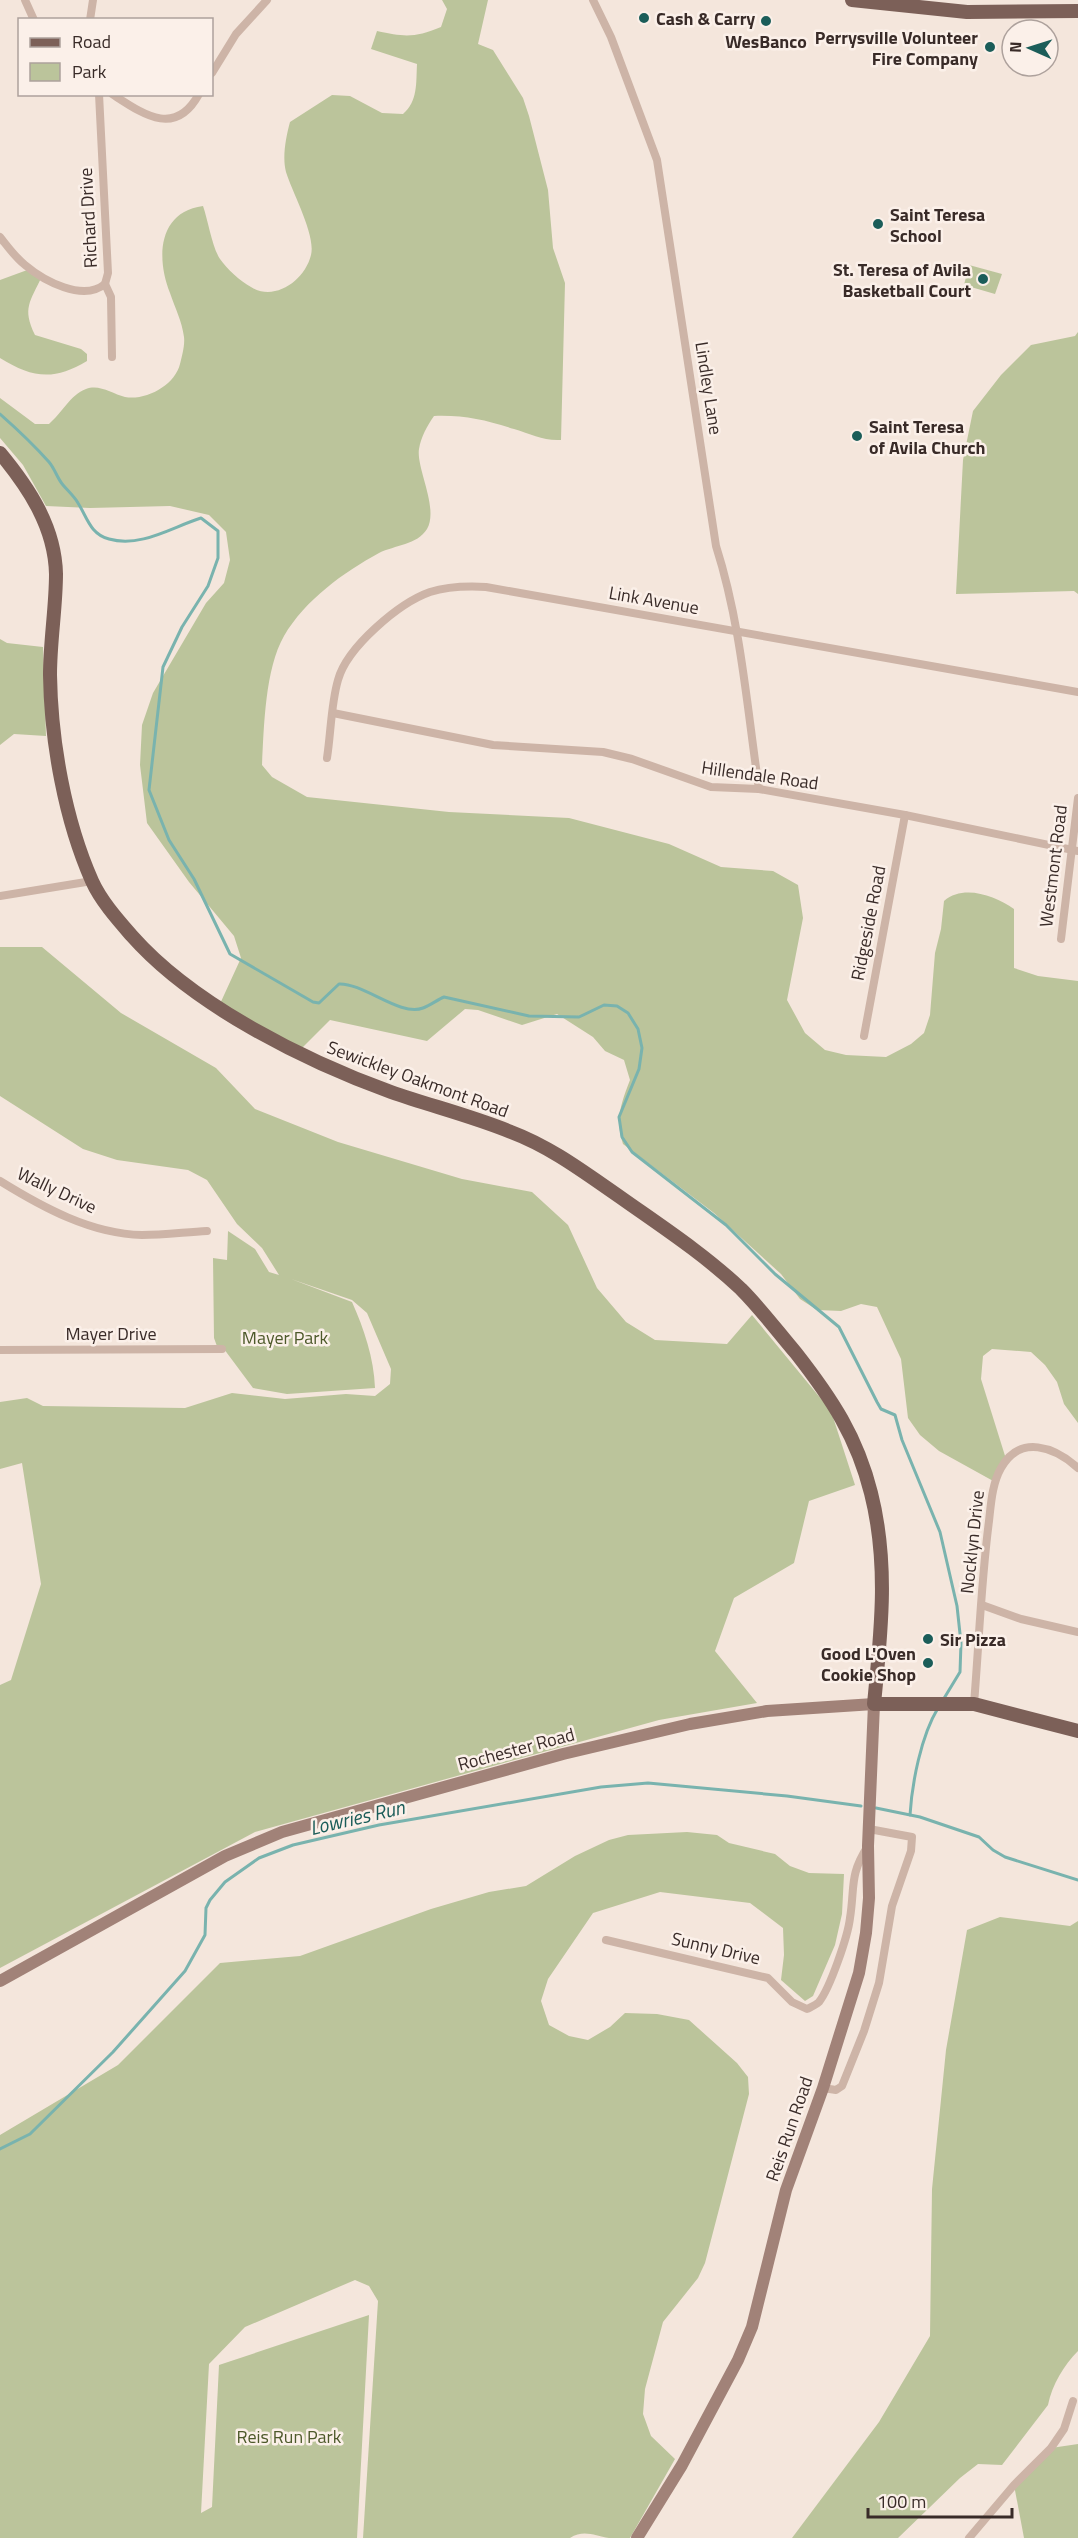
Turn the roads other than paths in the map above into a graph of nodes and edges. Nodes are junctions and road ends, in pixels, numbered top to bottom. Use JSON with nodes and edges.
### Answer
{"nodes":[{"id":1,"x":25,"y":0,"type":"edge"},
{"id":2,"x":93,"y":0,"type":"edge"},
{"id":3,"x":267,"y":0,"type":"edge"},
{"id":4,"x":593,"y":0,"type":"edge"},
{"id":5,"x":852,"y":0,"type":"edge"},
{"id":6,"x":895,"y":3,"type":"edge"},
{"id":7,"x":1078,"y":11,"type":"edge"},
{"id":8,"x":33,"y":18,"type":"edge"},
{"id":9,"x":90,"y":18,"type":"edge"},
{"id":10,"x":213,"y":71,"type":"edge"},
{"id":11,"x":99,"y":96,"type":"edge"},
{"id":12,"x":115,"y":96,"type":"edge"},
{"id":13,"x":198,"y":96,"type":"edge"},
{"id":14,"x":0,"y":237,"type":"edge"},
{"id":15,"x":105,"y":284,"type":"junction"},
{"id":16,"x":112,"y":357,"type":"dead end"},
{"id":17,"x":0,"y":453,"type":"edge"},
{"id":18,"x":736,"y":632,"type":"junction"},
{"id":19,"x":1078,"y":692,"type":"edge"},
{"id":20,"x":333,"y":713,"type":"junction"},
{"id":21,"x":327,"y":758,"type":"dead end"},
{"id":22,"x":759,"y":789,"type":"junction"},
{"id":23,"x":1078,"y":798,"type":"edge"},
{"id":24,"x":905,"y":815,"type":"junction"},
{"id":25,"x":1074,"y":850,"type":"edge"},
{"id":26,"x":92,"y":881,"type":"junction"},
{"id":27,"x":0,"y":896,"type":"edge"},
{"id":28,"x":1061,"y":939,"type":"dead end"},
{"id":29,"x":864,"y":1036,"type":"dead end"},
{"id":30,"x":0,"y":1181,"type":"edge"},
{"id":31,"x":207,"y":1231,"type":"dead end"},
{"id":32,"x":222,"y":1349,"type":"dead end"},
{"id":33,"x":0,"y":1350,"type":"edge"},
{"id":34,"x":1078,"y":1468,"type":"edge"},
{"id":35,"x":982,"y":1605,"type":"junction"},
{"id":36,"x":1078,"y":1632,"type":"edge"},
{"id":37,"x":874,"y":1704,"type":"junction"},
{"id":38,"x":974,"y":1704,"type":"junction"},
{"id":39,"x":1078,"y":1731,"type":"edge"},
{"id":40,"x":869,"y":1829,"type":"junction"},
{"id":41,"x":868,"y":1846,"type":"junction"},
{"id":42,"x":606,"y":1940,"type":"dead end"},
{"id":43,"x":0,"y":1981,"type":"edge"},
{"id":44,"x":823,"y":2088,"type":"junction"},
{"id":45,"x":1073,"y":2401,"type":"dead end"},
{"id":46,"x":637,"y":2538,"type":"edge"},
{"id":47,"x":969,"y":2538,"type":"edge"}],
"edges":[{"from":1,"to":8,"type":"street"},
{"from":2,"to":9,"type":"street"},
{"from":3,"to":10,"type":"street"},
{"from":4,"to":18,"type":"street","name":"Lindley Lane"},
{"from":5,"to":6,"type":"main road"},
{"from":6,"to":7,"type":"main road"},
{"from":11,"to":15,"type":"street","name":"Richard Drive"},
{"from":12,"to":13,"type":"street"},
{"from":14,"to":15,"type":"street","name":"Richard Drive"},
{"from":15,"to":16,"type":"street"},
{"from":17,"to":26,"type":"main road","name":"Sewickley Oakmont Road"},
{"from":18,"to":19,"type":"street","name":"Link Avenue"},
{"from":18,"to":20,"type":"street","name":"Link Avenue"},
{"from":18,"to":22,"type":"street","name":"Lindley Lane"},
{"from":20,"to":21,"type":"street","name":"Link Avenue"},
{"from":20,"to":22,"type":"street","name":"Hillendale Road"},
{"from":22,"to":24,"type":"street","name":"Hillendale Road"},
{"from":23,"to":25,"type":"street","name":"Westmont Road"},
{"from":24,"to":25,"type":"street","name":"Hillendale Road"},
{"from":24,"to":29,"type":"street","name":"Ridgeside Road"},
{"from":25,"to":28,"type":"street","name":"Westmont Road"},
{"from":26,"to":27,"type":"street"},
{"from":26,"to":37,"type":"main road","name":"Sewickley Oakmont Road"},
{"from":30,"to":31,"type":"street","name":"Wally Drive"},
{"from":32,"to":33,"type":"street","name":"Mayer Drive"},
{"from":34,"to":35,"type":"street","name":"Nocklyn Drive"},
{"from":35,"to":36,"type":"street","name":"Nocklyn Drive"},
{"from":35,"to":38,"type":"street","name":"Nocklyn Drive"},
{"from":37,"to":38,"type":"main road","name":"Rochester Road"},
{"from":37,"to":40,"type":"street","name":"Reis Run Road"},
{"from":37,"to":43,"type":"street","name":"Rochester Road"},
{"from":38,"to":39,"type":"main road","name":"Rochester Road"},
{"from":40,"to":41,"type":"street","name":"Reis Run Road"},
{"from":40,"to":44,"type":"street"},
{"from":41,"to":42,"type":"street","name":"Sunny Drive"},
{"from":41,"to":44,"type":"street","name":"Reis Run Road"},
{"from":44,"to":46,"type":"street","name":"Reis Run Road"},
{"from":45,"to":47,"type":"street"}]}
